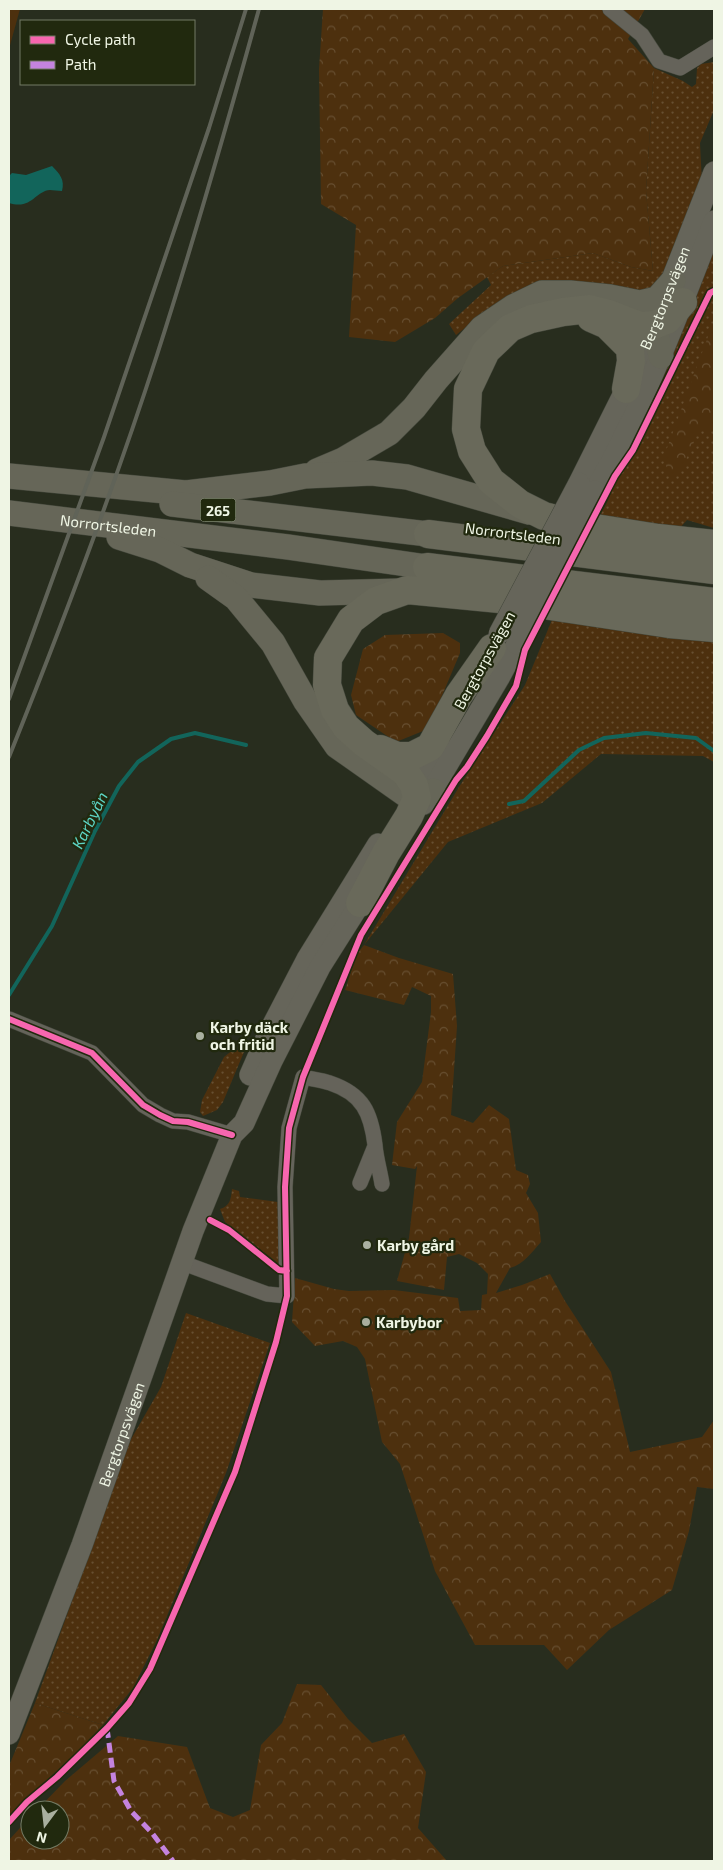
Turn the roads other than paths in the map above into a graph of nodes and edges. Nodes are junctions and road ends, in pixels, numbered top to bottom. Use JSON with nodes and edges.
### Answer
{"nodes":[{"id":1,"x":610,"y":9,"type":"edge"},
{"id":2,"x":714,"y":47,"type":"edge"},
{"id":3,"x":714,"y":172,"type":"edge"},
{"id":4,"x":714,"y":221,"type":"edge"},
{"id":5,"x":678,"y":291,"type":"junction"},
{"id":6,"x":610,"y":297,"type":"junction"},
{"id":7,"x":563,"y":312,"type":"junction"},
{"id":8,"x":654,"y":326,"type":"junction"},
{"id":9,"x":661,"y":356,"type":"junction"},
{"id":10,"x":626,"y":389,"type":"junction"},
{"id":11,"x":9,"y":476,"type":"edge"},
{"id":12,"x":306,"y":476,"type":"junction"},
{"id":13,"x":9,"y":485,"type":"edge"},
{"id":14,"x":587,"y":487,"type":"junction"},
{"id":15,"x":9,"y":514,"type":"edge"},
{"id":16,"x":544,"y":516,"type":"junction"},
{"id":17,"x":428,"y":534,"type":"joint"},
{"id":18,"x":714,"y":544,"type":"edge"},
{"id":19,"x":190,"y":565,"type":"junction"},
{"id":20,"x":427,"y":567,"type":"joint"},
{"id":21,"x":714,"y":570,"type":"edge"},
{"id":22,"x":407,"y":590,"type":"junction"},
{"id":23,"x":714,"y":602,"type":"edge"},
{"id":24,"x":714,"y":628,"type":"edge"},
{"id":25,"x":503,"y":642,"type":"junction"},
{"id":26,"x":364,"y":742,"type":"junction"},
{"id":27,"x":418,"y":793,"type":"junction"},
{"id":28,"x":360,"y":903,"type":"joint"},
{"id":29,"x":9,"y":1019,"type":"edge"},
{"id":30,"x":232,"y":1135,"type":"junction"},
{"id":31,"x":375,"y":1146,"type":"junction"},
{"id":32,"x":360,"y":1182,"type":"dead end"},
{"id":33,"x":382,"y":1184,"type":"dead end"},
{"id":34,"x":182,"y":1263,"type":"junction"},
{"id":35,"x":9,"y":1734,"type":"edge"}],
"edges":[{"from":1,"to":2,"type":"street"},
{"from":3,"to":5,"type":"main road","name":"Bergtorpsvägen"},
{"from":4,"to":5,"type":"main road","name":"Bergtorpsvägen"},
{"from":5,"to":6,"type":"highway"},
{"from":5,"to":8,"type":"highway"},
{"from":5,"to":9,"type":"main road","name":"Bergtorpsvägen"},
{"from":6,"to":8,"type":"highway"},
{"from":6,"to":12,"type":"highway"},
{"from":7,"to":8,"type":"highway"},
{"from":7,"to":10,"type":"highway"},
{"from":7,"to":16,"type":"highway"},
{"from":8,"to":9,"type":"highway"},
{"from":8,"to":10,"type":"main road","name":"Bergtorpsvägen"},
{"from":9,"to":14,"type":"main road","name":"Bergtorpsvägen"},
{"from":10,"to":14,"type":"main road","name":"Bergtorpsvägen"},
{"from":11,"to":12,"type":"highway"},
{"from":12,"to":16,"type":"highway"},
{"from":13,"to":17,"type":"highway","name":"Norrortsleden","number":"265"},
{"from":14,"to":25,"type":"main road","name":"Bergtorpsvägen","bridge":true},
{"from":15,"to":19,"type":"highway"},
{"from":15,"to":20,"type":"highway","name":"Norrortsleden","number":"265"},
{"from":16,"to":18,"type":"highway"},
{"from":17,"to":21,"type":"highway","name":"Norrortsleden","number":"265"},
{"from":19,"to":22,"type":"highway"},
{"from":19,"to":27,"type":"highway"},
{"from":20,"to":23,"type":"highway","name":"Norrortsleden","number":"265"},
{"from":22,"to":24,"type":"highway"},
{"from":22,"to":26,"type":"highway"},
{"from":25,"to":26,"type":"highway"},
{"from":25,"to":27,"type":"main road","name":"Bergtorpsvägen"},
{"from":26,"to":27,"type":"highway"},
{"from":27,"to":28,"type":"highway"},
{"from":27,"to":30,"type":"main road","name":"Bergtorpsvägen"},
{"from":28,"to":30,"type":"main road","name":"Bergtorpsvägen"},
{"from":29,"to":30,"type":"street"},
{"from":30,"to":34,"type":"main road","name":"Bergtorpsvägen"},
{"from":31,"to":32,"type":"street"},
{"from":31,"to":33,"type":"street"},
{"from":31,"to":34,"type":"street"},
{"from":34,"to":35,"type":"main road","name":"Bergtorpsvägen"}]}
